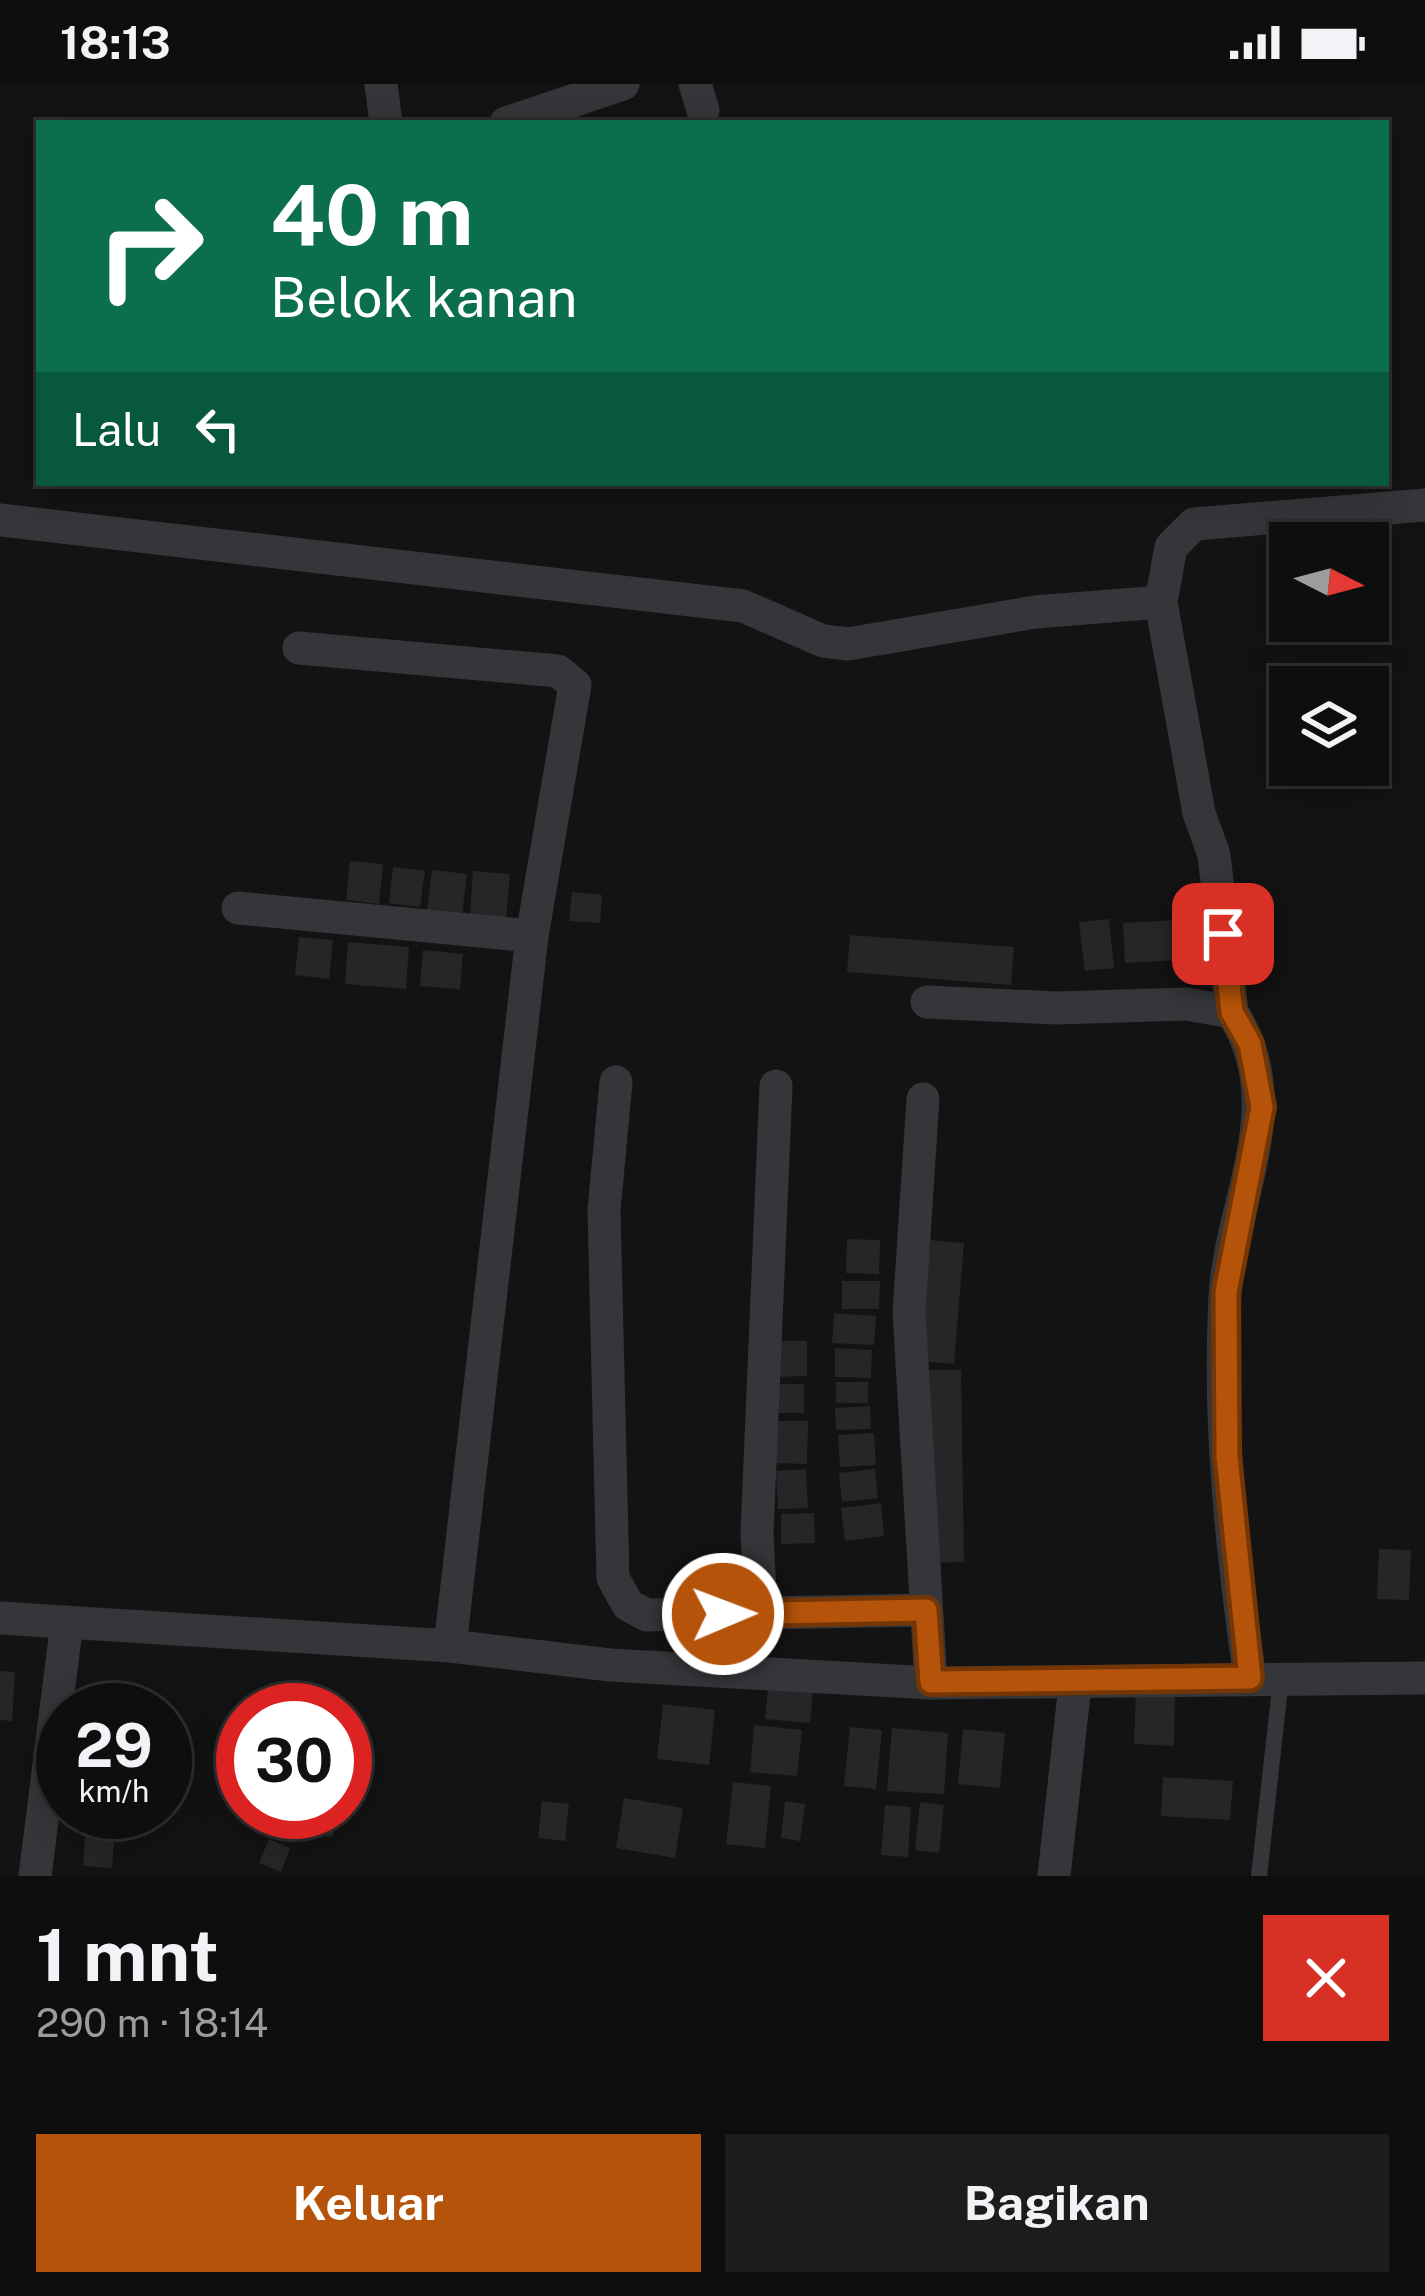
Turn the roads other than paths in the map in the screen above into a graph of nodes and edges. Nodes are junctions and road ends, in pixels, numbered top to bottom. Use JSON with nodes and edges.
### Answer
{"nodes":[{"id":1,"x":381,"y":84,"type":"edge"},
{"id":2,"x":623,"y":84,"type":"edge"},
{"id":3,"x":540,"y":99,"type":"edge"},
{"id":4,"x":386,"y":120,"type":"edge"},
{"id":5,"x":510,"y":120,"type":"edge"},
{"id":6,"x":1425,"y":505,"type":"edge"},
{"id":7,"x":0,"y":520,"type":"edge"},
{"id":8,"x":1161,"y":602,"type":"junction"},
{"id":9,"x":299,"y":648,"type":"dead end"},
{"id":10,"x":238,"y":908,"type":"dead end"},
{"id":11,"x":532,"y":936,"type":"junction"},
{"id":12,"x":927,"y":1002,"type":"dead end"},
{"id":13,"x":1232,"y":1012,"type":"junction"},
{"id":14,"x":616,"y":1082,"type":"dead end"},
{"id":15,"x":776,"y":1086,"type":"dead end"},
{"id":16,"x":923,"y":1100,"type":"dead end"},
{"id":17,"x":926,"y":1610,"type":"junction"},
{"id":18,"x":761,"y":1613,"type":"junction"},
{"id":19,"x":0,"y":1618,"type":"edge"},
{"id":20,"x":68,"y":1622,"type":"junction"},
{"id":21,"x":450,"y":1646,"type":"junction"},
{"id":22,"x":1266,"y":1678,"type":"junction"},
{"id":23,"x":1425,"y":1678,"type":"edge"},
{"id":24,"x":931,"y":1682,"type":"junction"},
{"id":25,"x":1075,"y":1684,"type":"junction"},
{"id":26,"x":35,"y":1876,"type":"edge"},
{"id":27,"x":1054,"y":1876,"type":"edge"},
{"id":28,"x":1258,"y":1876,"type":"edge"}],
"edges":[{"from":1,"to":4,"type":"street"},
{"from":2,"to":3,"type":"street"},
{"from":3,"to":5,"type":"street"},
{"from":6,"to":8,"type":"street"},
{"from":7,"to":8,"type":"street"},
{"from":8,"to":13,"type":"street"},
{"from":9,"to":11,"type":"street"},
{"from":10,"to":11,"type":"street"},
{"from":11,"to":21,"type":"street"},
{"from":12,"to":13,"type":"street"},
{"from":13,"to":22,"type":"street"},
{"from":14,"to":18,"type":"street"},
{"from":15,"to":18,"type":"street"},
{"from":16,"to":17,"type":"street"},
{"from":17,"to":18,"type":"street"},
{"from":17,"to":24,"type":"street"},
{"from":19,"to":20,"type":"street"},
{"from":20,"to":21,"type":"street"},
{"from":20,"to":26,"type":"street"},
{"from":21,"to":24,"type":"street"},
{"from":22,"to":23,"type":"street"},
{"from":22,"to":25,"type":"street"},
{"from":22,"to":28,"type":"lane"},
{"from":24,"to":25,"type":"street"},
{"from":25,"to":27,"type":"street"}]}
